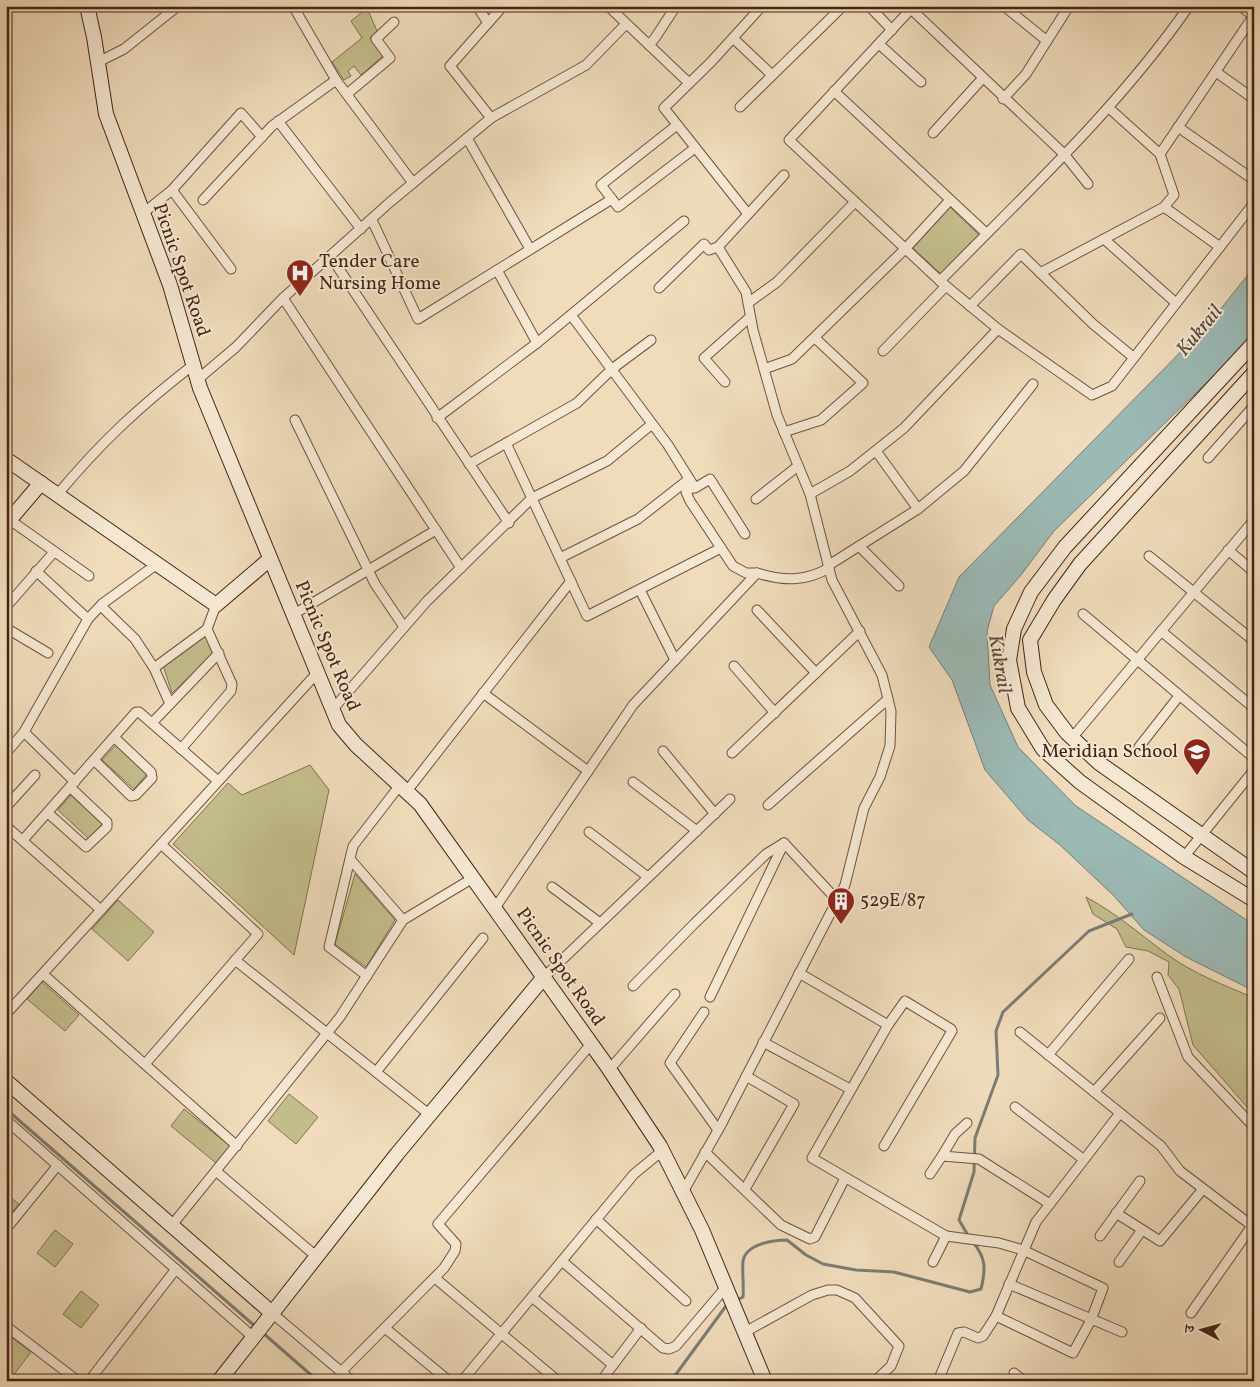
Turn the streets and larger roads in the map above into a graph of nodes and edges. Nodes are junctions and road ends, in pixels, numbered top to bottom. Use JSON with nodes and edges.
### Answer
{"nodes":[{"id":1,"x":86,"y":6,"type":"edge"},
{"id":2,"x":178,"y":6,"type":"edge"},
{"id":3,"x":293,"y":6,"type":"edge"},
{"id":4,"x":477,"y":6,"type":"edge"},
{"id":5,"x":503,"y":6,"type":"edge"},
{"id":6,"x":608,"y":6,"type":"edge"},
{"id":7,"x":676,"y":6,"type":"edge"},
{"id":8,"x":762,"y":6,"type":"edge"},
{"id":9,"x":842,"y":6,"type":"edge"},
{"id":10,"x":869,"y":6,"type":"edge"},
{"id":11,"x":1004,"y":6,"type":"edge"},
{"id":12,"x":1069,"y":6,"type":"edge"},
{"id":13,"x":1240,"y":6,"type":"edge"},
{"id":14,"x":1185,"y":8,"type":"edge"},
{"id":15,"x":1254,"y":16,"type":"edge"},
{"id":16,"x":394,"y":22,"type":"dead end"},
{"id":17,"x":488,"y":23,"type":"junction"},
{"id":18,"x":626,"y":24,"type":"junction"},
{"id":19,"x":892,"y":30,"type":"junction"},
{"id":20,"x":733,"y":38,"type":"junction"},
{"id":21,"x":1046,"y":41,"type":"junction"},
{"id":22,"x":879,"y":44,"type":"junction"},
{"id":23,"x":648,"y":45,"type":"junction"},
{"id":24,"x":98,"y":62,"type":"junction"},
{"id":25,"x":1216,"y":72,"type":"junction"},
{"id":26,"x":772,"y":75,"type":"junction"},
{"id":27,"x":982,"y":79,"type":"junction"},
{"id":28,"x":336,"y":80,"type":"junction"},
{"id":29,"x":921,"y":82,"type":"dead end"},
{"id":30,"x":689,"y":83,"type":"junction"},
{"id":31,"x":834,"y":92,"type":"junction"},
{"id":32,"x":346,"y":94,"type":"junction"},
{"id":33,"x":1004,"y":99,"type":"junction"},
{"id":34,"x":1254,"y":99,"type":"edge"},
{"id":35,"x":740,"y":107,"type":"dead end"},
{"id":36,"x":1108,"y":108,"type":"junction"},
{"id":37,"x":491,"y":118,"type":"junction"},
{"id":38,"x":278,"y":121,"type":"junction"},
{"id":39,"x":677,"y":125,"type":"junction"},
{"id":40,"x":1178,"y":128,"type":"junction"},
{"id":41,"x":933,"y":133,"type":"dead end"},
{"id":42,"x":262,"y":137,"type":"junction"},
{"id":43,"x":467,"y":138,"type":"junction"},
{"id":44,"x":695,"y":148,"type":"junction"},
{"id":45,"x":1064,"y":154,"type":"junction"},
{"id":46,"x":1160,"y":154,"type":"junction"},
{"id":47,"x":784,"y":175,"type":"dead end"},
{"id":48,"x":1254,"y":180,"type":"edge"},
{"id":49,"x":413,"y":183,"type":"junction"},
{"id":50,"x":1088,"y":184,"type":"dead end"},
{"id":51,"x":172,"y":190,"type":"junction"},
{"id":52,"x":612,"y":199,"type":"junction"},
{"id":53,"x":203,"y":200,"type":"dead end"},
{"id":54,"x":950,"y":200,"type":"junction"},
{"id":55,"x":855,"y":202,"type":"junction"},
{"id":56,"x":1254,"y":203,"type":"edge"},
{"id":57,"x":1164,"y":208,"type":"junction"},
{"id":58,"x":142,"y":214,"type":"junction"},
{"id":59,"x":748,"y":214,"type":"junction"},
{"id":60,"x":372,"y":220,"type":"junction"},
{"id":61,"x":684,"y":221,"type":"dead end"},
{"id":62,"x":361,"y":229,"type":"junction"},
{"id":63,"x":986,"y":234,"type":"junction"},
{"id":64,"x":1104,"y":239,"type":"junction"},
{"id":65,"x":1220,"y":247,"type":"junction"},
{"id":66,"x":718,"y":248,"type":"junction"},
{"id":67,"x":530,"y":249,"type":"junction"},
{"id":68,"x":906,"y":250,"type":"junction"},
{"id":69,"x":332,"y":257,"type":"junction"},
{"id":70,"x":230,"y":269,"type":"dead end"},
{"id":71,"x":497,"y":270,"type":"junction"},
{"id":72,"x":1040,"y":273,"type":"junction"},
{"id":73,"x":943,"y":284,"type":"junction"},
{"id":74,"x":658,"y":288,"type":"dead end"},
{"id":75,"x":283,"y":298,"type":"junction"},
{"id":76,"x":748,"y":303,"type":"junction"},
{"id":77,"x":1176,"y":303,"type":"junction"},
{"id":78,"x":970,"y":306,"type":"junction"},
{"id":79,"x":571,"y":315,"type":"junction"},
{"id":80,"x":750,"y":317,"type":"junction"},
{"id":81,"x":998,"y":329,"type":"junction"},
{"id":82,"x":815,"y":338,"type":"junction"},
{"id":83,"x":651,"y":340,"type":"dead end"},
{"id":84,"x":537,"y":343,"type":"junction"},
{"id":85,"x":1254,"y":343,"type":"edge"},
{"id":86,"x":883,"y":351,"type":"dead end"},
{"id":87,"x":1133,"y":357,"type":"junction"},
{"id":88,"x":193,"y":365,"type":"junction"},
{"id":89,"x":764,"y":369,"type":"junction"},
{"id":90,"x":612,"y":370,"type":"junction"},
{"id":91,"x":1254,"y":373,"type":"edge"},
{"id":92,"x":198,"y":380,"type":"junction"},
{"id":93,"x":725,"y":382,"type":"dead end"},
{"id":94,"x":1033,"y":384,"type":"dead end"},
{"id":95,"x":1254,"y":406,"type":"edge"},
{"id":96,"x":437,"y":418,"type":"junction"},
{"id":97,"x":296,"y":420,"type":"dead end"},
{"id":98,"x":652,"y":424,"type":"junction"},
{"id":99,"x":784,"y":432,"type":"junction"},
{"id":100,"x":506,"y":443,"type":"junction"},
{"id":101,"x":876,"y":451,"type":"junction"},
{"id":102,"x":1208,"y":458,"type":"dead end"},
{"id":103,"x":6,"y":459,"type":"edge"},
{"id":104,"x":469,"y":464,"type":"junction"},
{"id":105,"x":798,"y":466,"type":"junction"},
{"id":106,"x":691,"y":482,"type":"junction"},
{"id":107,"x":41,"y":483,"type":"junction"},
{"id":108,"x":810,"y":494,"type":"junction"},
{"id":109,"x":57,"y":495,"type":"junction"},
{"id":110,"x":532,"y":498,"type":"junction"},
{"id":111,"x":756,"y":498,"type":"dead end"},
{"id":112,"x":918,"y":509,"type":"junction"},
{"id":113,"x":1254,"y":520,"type":"edge"},
{"id":114,"x":8,"y":522,"type":"edge"},
{"id":115,"x":509,"y":523,"type":"junction"},
{"id":116,"x":436,"y":530,"type":"junction"},
{"id":117,"x":745,"y":534,"type":"dead end"},
{"id":118,"x":859,"y":546,"type":"junction"},
{"id":119,"x":721,"y":548,"type":"junction"},
{"id":120,"x":1228,"y":550,"type":"junction"},
{"id":121,"x":54,"y":552,"type":"junction"},
{"id":122,"x":1149,"y":556,"type":"dead end"},
{"id":123,"x":560,"y":558,"type":"junction"},
{"id":124,"x":270,"y":559,"type":"junction"},
{"id":125,"x":157,"y":564,"type":"junction"},
{"id":126,"x":829,"y":567,"type":"junction"},
{"id":127,"x":462,"y":568,"type":"junction"},
{"id":128,"x":368,"y":570,"type":"junction"},
{"id":129,"x":36,"y":571,"type":"junction"},
{"id":130,"x":1254,"y":572,"type":"edge"},
{"id":131,"x":757,"y":573,"type":"junction"},
{"id":132,"x":89,"y":576,"type":"dead end"},
{"id":133,"x":571,"y":581,"type":"junction"},
{"id":134,"x":899,"y":586,"type":"dead end"},
{"id":135,"x":640,"y":590,"type":"junction"},
{"id":136,"x":1194,"y":591,"type":"junction"},
{"id":137,"x":216,"y":605,"type":"junction"},
{"id":138,"x":100,"y":606,"type":"junction"},
{"id":139,"x":6,"y":607,"type":"edge"},
{"id":140,"x":757,"y":610,"type":"dead end"},
{"id":141,"x":294,"y":614,"type":"junction"},
{"id":142,"x":1083,"y":614,"type":"dead end"},
{"id":143,"x":88,"y":619,"type":"junction"},
{"id":144,"x":404,"y":627,"type":"junction"},
{"id":145,"x":6,"y":628,"type":"edge"},
{"id":146,"x":207,"y":629,"type":"junction"},
{"id":147,"x":860,"y":631,"type":"junction"},
{"id":148,"x":1161,"y":631,"type":"junction"},
{"id":149,"x":1254,"y":641,"type":"edge"},
{"id":150,"x":48,"y":653,"type":"dead end"},
{"id":151,"x":219,"y":653,"type":"junction"},
{"id":152,"x":675,"y":660,"type":"junction"},
{"id":153,"x":1136,"y":660,"type":"junction"},
{"id":154,"x":734,"y":666,"type":"dead end"},
{"id":155,"x":154,"y":668,"type":"junction"},
{"id":156,"x":318,"y":672,"type":"junction"},
{"id":157,"x":816,"y":673,"type":"junction"},
{"id":158,"x":483,"y":693,"type":"junction"},
{"id":159,"x":1179,"y":696,"type":"junction"},
{"id":160,"x":888,"y":699,"type":"junction"},
{"id":161,"x":170,"y":704,"type":"junction"},
{"id":162,"x":1254,"y":708,"type":"edge"},
{"id":163,"x":333,"y":709,"type":"junction"},
{"id":164,"x":775,"y":713,"type":"junction"},
{"id":165,"x":152,"y":723,"type":"junction"},
{"id":166,"x":24,"y":732,"type":"junction"},
{"id":167,"x":115,"y":738,"type":"junction"},
{"id":168,"x":1072,"y":738,"type":"junction"},
{"id":169,"x":1139,"y":747,"type":"dead end"},
{"id":170,"x":181,"y":749,"type":"junction"},
{"id":171,"x":663,"y":751,"type":"dead end"},
{"id":172,"x":6,"y":753,"type":"edge"},
{"id":173,"x":732,"y":753,"type":"dead end"},
{"id":174,"x":1254,"y":758,"type":"edge"},
{"id":175,"x":94,"y":760,"type":"junction"},
{"id":176,"x":1254,"y":770,"type":"edge"},
{"id":177,"x":588,"y":771,"type":"junction"},
{"id":178,"x":35,"y":775,"type":"dead end"},
{"id":179,"x":218,"y":781,"type":"junction"},
{"id":180,"x":633,"y":782,"type":"dead end"},
{"id":181,"x":72,"y":785,"type":"junction"},
{"id":182,"x":403,"y":788,"type":"junction"},
{"id":183,"x":730,"y":799,"type":"dead end"},
{"id":184,"x":768,"y":805,"type":"dead end"},
{"id":185,"x":6,"y":807,"type":"edge"},
{"id":186,"x":48,"y":813,"type":"junction"},
{"id":187,"x":715,"y":814,"type":"junction"},
{"id":188,"x":6,"y":826,"type":"edge"},
{"id":189,"x":697,"y":831,"type":"junction"},
{"id":190,"x":589,"y":832,"type":"dead end"},
{"id":191,"x":1200,"y":835,"type":"junction"},
{"id":192,"x":23,"y":840,"type":"junction"},
{"id":193,"x":784,"y":843,"type":"junction"},
{"id":194,"x":161,"y":844,"type":"junction"},
{"id":195,"x":1184,"y":856,"type":"junction"},
{"id":196,"x":350,"y":859,"type":"junction"},
{"id":197,"x":1254,"y":872,"type":"edge"},
{"id":198,"x":648,"y":877,"type":"junction"},
{"id":199,"x":473,"y":878,"type":"junction"},
{"id":200,"x":552,"y":888,"type":"dead end"},
{"id":201,"x":837,"y":900,"type":"junction"},
{"id":202,"x":1254,"y":900,"type":"edge"},
{"id":203,"x":495,"y":908,"type":"junction"},
{"id":204,"x":101,"y":910,"type":"junction"},
{"id":205,"x":404,"y":920,"type":"junction"},
{"id":206,"x":600,"y":923,"type":"junction"},
{"id":207,"x":483,"y":938,"type":"dead end"},
{"id":208,"x":1129,"y":959,"type":"dead end"},
{"id":209,"x":236,"y":960,"type":"junction"},
{"id":210,"x":799,"y":973,"type":"junction"},
{"id":211,"x":43,"y":974,"type":"junction"},
{"id":212,"x":367,"y":976,"type":"junction"},
{"id":213,"x":544,"y":977,"type":"junction"},
{"id":214,"x":1157,"y":977,"type":"dead end"},
{"id":215,"x":633,"y":986,"type":"dead end"},
{"id":216,"x":675,"y":994,"type":"dead end"},
{"id":217,"x":710,"y":997,"type":"dead end"},
{"id":218,"x":704,"y":1012,"type":"dead end"},
{"id":219,"x":6,"y":1014,"type":"edge"},
{"id":220,"x":1160,"y":1018,"type":"dead end"},
{"id":221,"x":888,"y":1026,"type":"junction"},
{"id":222,"x":1020,"y":1032,"type":"dead end"},
{"id":223,"x":327,"y":1034,"type":"junction"},
{"id":224,"x":763,"y":1042,"type":"junction"},
{"id":225,"x":591,"y":1044,"type":"junction"},
{"id":226,"x":1048,"y":1055,"type":"junction"},
{"id":227,"x":145,"y":1064,"type":"junction"},
{"id":228,"x":609,"y":1070,"type":"junction"},
{"id":229,"x":376,"y":1072,"type":"junction"},
{"id":230,"x":746,"y":1076,"type":"junction"},
{"id":231,"x":6,"y":1081,"type":"edge"},
{"id":232,"x":850,"y":1090,"type":"junction"},
{"id":233,"x":1094,"y":1092,"type":"junction"},
{"id":234,"x":1015,"y":1107,"type":"dead end"},
{"id":235,"x":1120,"y":1113,"type":"junction"},
{"id":236,"x":430,"y":1115,"type":"junction"},
{"id":237,"x":6,"y":1120,"type":"edge"},
{"id":238,"x":967,"y":1123,"type":"dead end"},
{"id":239,"x":1254,"y":1127,"type":"edge"},
{"id":240,"x":718,"y":1130,"type":"junction"},
{"id":241,"x":238,"y":1146,"type":"junction"},
{"id":242,"x":884,"y":1146,"type":"dead end"},
{"id":243,"x":662,"y":1151,"type":"junction"},
{"id":244,"x":705,"y":1152,"type":"junction"},
{"id":245,"x":942,"y":1156,"type":"junction"},
{"id":246,"x":1083,"y":1160,"type":"junction"},
{"id":247,"x":58,"y":1166,"type":"junction"},
{"id":248,"x":217,"y":1172,"type":"junction"},
{"id":249,"x":930,"y":1174,"type":"dead end"},
{"id":250,"x":845,"y":1178,"type":"junction"},
{"id":251,"x":1140,"y":1181,"type":"dead end"},
{"id":252,"x":745,"y":1189,"type":"junction"},
{"id":253,"x":1203,"y":1189,"type":"junction"},
{"id":254,"x":683,"y":1192,"type":"junction"},
{"id":255,"x":1050,"y":1204,"type":"junction"},
{"id":256,"x":1116,"y":1213,"type":"junction"},
{"id":257,"x":596,"y":1219,"type":"junction"},
{"id":258,"x":1253,"y":1224,"type":"edge"},
{"id":259,"x":172,"y":1226,"type":"junction"},
{"id":260,"x":6,"y":1229,"type":"edge"},
{"id":261,"x":1142,"y":1230,"type":"junction"},
{"id":262,"x":946,"y":1236,"type":"junction"},
{"id":263,"x":1100,"y":1236,"type":"dead end"},
{"id":264,"x":1023,"y":1250,"type":"junction"},
{"id":265,"x":316,"y":1257,"type":"junction"},
{"id":266,"x":562,"y":1261,"type":"junction"},
{"id":267,"x":934,"y":1262,"type":"dead end"},
{"id":268,"x":1120,"y":1262,"type":"dead end"},
{"id":269,"x":176,"y":1269,"type":"junction"},
{"id":270,"x":434,"y":1278,"type":"junction"},
{"id":271,"x":1010,"y":1284,"type":"junction"},
{"id":272,"x":728,"y":1291,"type":"junction"},
{"id":273,"x":532,"y":1297,"type":"junction"},
{"id":274,"x":686,"y":1301,"type":"dead end"},
{"id":275,"x":272,"y":1313,"type":"junction"},
{"id":276,"x":1191,"y":1313,"type":"dead end"},
{"id":277,"x":996,"y":1316,"type":"junction"},
{"id":278,"x":1091,"y":1320,"type":"junction"},
{"id":279,"x":6,"y":1326,"type":"edge"},
{"id":280,"x":385,"y":1328,"type":"junction"},
{"id":281,"x":641,"y":1328,"type":"junction"},
{"id":282,"x":257,"y":1332,"type":"junction"},
{"id":283,"x":745,"y":1332,"type":"junction"},
{"id":284,"x":1122,"y":1332,"type":"dead end"},
{"id":285,"x":501,"y":1334,"type":"junction"},
{"id":286,"x":613,"y":1365,"type":"junction"},
{"id":287,"x":341,"y":1372,"type":"junction"},
{"id":288,"x":1014,"y":1373,"type":"dead end"},
{"id":289,"x":78,"y":1381,"type":"edge"},
{"id":290,"x":89,"y":1381,"type":"edge"},
{"id":291,"x":219,"y":1381,"type":"edge"},
{"id":292,"x":352,"y":1381,"type":"edge"},
{"id":293,"x":449,"y":1381,"type":"edge"},
{"id":294,"x":462,"y":1381,"type":"edge"},
{"id":295,"x":558,"y":1381,"type":"edge"},
{"id":296,"x":601,"y":1381,"type":"edge"},
{"id":297,"x":765,"y":1381,"type":"edge"},
{"id":298,"x":875,"y":1381,"type":"edge"},
{"id":299,"x":938,"y":1381,"type":"edge"},
{"id":300,"x":1024,"y":1381,"type":"edge"}],
"edges":[{"from":1,"to":24,"type":"street","name":"Picnic Spot Road"},
{"from":2,"to":24,"type":"street"},
{"from":3,"to":28,"type":"street"},
{"from":4,"to":17,"type":"street"},
{"from":5,"to":17,"type":"street"},
{"from":6,"to":18,"type":"street"},
{"from":7,"to":23,"type":"street"},
{"from":8,"to":20,"type":"street"},
{"from":9,"to":26,"type":"street"},
{"from":10,"to":19,"type":"street"},
{"from":11,"to":21,"type":"street"},
{"from":12,"to":21,"type":"street"},
{"from":13,"to":15,"type":"street"},
{"from":14,"to":36,"type":"street"},
{"from":15,"to":25,"type":"street"},
{"from":16,"to":32,"type":"street"},
{"from":17,"to":37,"type":"street"},
{"from":18,"to":23,"type":"street"},
{"from":18,"to":37,"type":"street"},
{"from":19,"to":22,"type":"street"},
{"from":19,"to":27,"type":"street"},
{"from":20,"to":26,"type":"street"},
{"from":20,"to":30,"type":"street"},
{"from":21,"to":33,"type":"street"},
{"from":22,"to":29,"type":"street"},
{"from":22,"to":31,"type":"street"},
{"from":23,"to":30,"type":"street"},
{"from":24,"to":58,"type":"street","name":"Picnic Spot Road"},
{"from":25,"to":34,"type":"street"},
{"from":25,"to":40,"type":"street"},
{"from":26,"to":35,"type":"street"},
{"from":27,"to":33,"type":"street"},
{"from":27,"to":41,"type":"street"},
{"from":28,"to":32,"type":"street"},
{"from":28,"to":38,"type":"street"},
{"from":30,"to":39,"type":"street"},
{"from":31,"to":54,"type":"street"},
{"from":31,"to":55,"type":"street"},
{"from":32,"to":49,"type":"street"},
{"from":33,"to":45,"type":"street"},
{"from":36,"to":45,"type":"street"},
{"from":36,"to":46,"type":"street"},
{"from":37,"to":43,"type":"street"},
{"from":38,"to":42,"type":"street"},
{"from":38,"to":62,"type":"street"},
{"from":39,"to":44,"type":"street"},
{"from":39,"to":52,"type":"street"},
{"from":40,"to":46,"type":"street"},
{"from":40,"to":48,"type":"street"},
{"from":42,"to":51,"type":"street"},
{"from":42,"to":53,"type":"street"},
{"from":43,"to":49,"type":"street"},
{"from":43,"to":67,"type":"street"},
{"from":44,"to":52,"type":"street"},
{"from":44,"to":59,"type":"street"},
{"from":45,"to":50,"type":"street"},
{"from":45,"to":63,"type":"street"},
{"from":46,"to":57,"type":"street"},
{"from":47,"to":59,"type":"street"},
{"from":49,"to":60,"type":"street"},
{"from":51,"to":58,"type":"street"},
{"from":51,"to":70,"type":"street"},
{"from":52,"to":67,"type":"street"},
{"from":54,"to":63,"type":"street"},
{"from":54,"to":68,"type":"street"},
{"from":55,"to":68,"type":"street"},
{"from":55,"to":76,"type":"street"},
{"from":56,"to":65,"type":"street"},
{"from":57,"to":64,"type":"street"},
{"from":57,"to":65,"type":"street"},
{"from":58,"to":88,"type":"street","name":"Picnic Spot Road"},
{"from":59,"to":66,"type":"street"},
{"from":60,"to":62,"type":"street"},
{"from":60,"to":71,"type":"street"},
{"from":61,"to":79,"type":"street"},
{"from":62,"to":69,"type":"street"},
{"from":63,"to":73,"type":"street"},
{"from":64,"to":72,"type":"street"},
{"from":64,"to":77,"type":"street"},
{"from":65,"to":77,"type":"street"},
{"from":66,"to":74,"type":"street"},
{"from":66,"to":76,"type":"street"},
{"from":67,"to":71,"type":"street"},
{"from":68,"to":73,"type":"street"},
{"from":68,"to":82,"type":"street"},
{"from":69,"to":75,"type":"street"},
{"from":69,"to":96,"type":"street"},
{"from":71,"to":84,"type":"street"},
{"from":72,"to":78,"type":"street"},
{"from":72,"to":87,"type":"street"},
{"from":73,"to":78,"type":"street"},
{"from":73,"to":86,"type":"street"},
{"from":75,"to":92,"type":"street"},
{"from":75,"to":116,"type":"street"},
{"from":76,"to":80,"type":"street"},
{"from":77,"to":87,"type":"street"},
{"from":78,"to":81,"type":"street"},
{"from":79,"to":84,"type":"street"},
{"from":79,"to":90,"type":"street"},
{"from":80,"to":89,"type":"street"},
{"from":80,"to":93,"type":"street"},
{"from":81,"to":87,"type":"street"},
{"from":81,"to":101,"type":"street"},
{"from":82,"to":89,"type":"street"},
{"from":82,"to":99,"type":"street"},
{"from":83,"to":90,"type":"street"},
{"from":84,"to":96,"type":"street"},
{"from":85,"to":195,"type":"street"},
{"from":88,"to":92,"type":"street","name":"Picnic Spot Road"},
{"from":88,"to":109,"type":"street"},
{"from":89,"to":99,"type":"street"},
{"from":90,"to":98,"type":"street"},
{"from":90,"to":100,"type":"street"},
{"from":91,"to":168,"type":"street"},
{"from":92,"to":124,"type":"street","name":"Picnic Spot Road"},
{"from":94,"to":112,"type":"street"},
{"from":95,"to":102,"type":"street"},
{"from":96,"to":104,"type":"street"},
{"from":97,"to":128,"type":"street"},
{"from":98,"to":106,"type":"street"},
{"from":98,"to":110,"type":"street"},
{"from":99,"to":105,"type":"street"},
{"from":100,"to":104,"type":"street"},
{"from":100,"to":110,"type":"street"},
{"from":101,"to":108,"type":"street"},
{"from":101,"to":112,"type":"street"},
{"from":103,"to":107,"type":"street"},
{"from":104,"to":115,"type":"street"},
{"from":105,"to":108,"type":"street"},
{"from":105,"to":111,"type":"street"},
{"from":106,"to":117,"type":"street"},
{"from":106,"to":119,"type":"street"},
{"from":106,"to":123,"type":"street"},
{"from":107,"to":109,"type":"street"},
{"from":107,"to":114,"type":"street"},
{"from":108,"to":126,"type":"street"},
{"from":109,"to":125,"type":"street"},
{"from":110,"to":115,"type":"street"},
{"from":110,"to":123,"type":"street"},
{"from":112,"to":118,"type":"street"},
{"from":113,"to":120,"type":"street"},
{"from":114,"to":121,"type":"street"},
{"from":115,"to":127,"type":"street"},
{"from":116,"to":127,"type":"street"},
{"from":116,"to":128,"type":"street"},
{"from":118,"to":126,"type":"street"},
{"from":118,"to":134,"type":"street"},
{"from":119,"to":131,"type":"street"},
{"from":119,"to":135,"type":"street"},
{"from":120,"to":130,"type":"street"},
{"from":120,"to":136,"type":"street"},
{"from":121,"to":129,"type":"street"},
{"from":121,"to":132,"type":"street"},
{"from":122,"to":136,"type":"street"},
{"from":123,"to":133,"type":"street"},
{"from":124,"to":137,"type":"street"},
{"from":124,"to":141,"type":"street","name":"Picnic Spot Road"},
{"from":125,"to":137,"type":"street"},
{"from":125,"to":138,"type":"street"},
{"from":126,"to":131,"type":"street"},
{"from":126,"to":147,"type":"street"},
{"from":127,"to":144,"type":"street"},
{"from":128,"to":141,"type":"street"},
{"from":128,"to":144,"type":"street"},
{"from":129,"to":139,"type":"street"},
{"from":129,"to":143,"type":"street"},
{"from":131,"to":152,"type":"street"},
{"from":133,"to":135,"type":"street"},
{"from":133,"to":158,"type":"street"},
{"from":135,"to":152,"type":"street"},
{"from":136,"to":148,"type":"street"},
{"from":136,"to":149,"type":"street"},
{"from":137,"to":146,"type":"street"},
{"from":138,"to":143,"type":"street"},
{"from":138,"to":155,"type":"street"},
{"from":140,"to":157,"type":"street"},
{"from":141,"to":156,"type":"street","name":"Picnic Spot Road"},
{"from":142,"to":153,"type":"street"},
{"from":143,"to":166,"type":"street"},
{"from":144,"to":163,"type":"street"},
{"from":145,"to":150,"type":"street"},
{"from":146,"to":151,"type":"street"},
{"from":146,"to":155,"type":"street"},
{"from":147,"to":157,"type":"street"},
{"from":147,"to":160,"type":"street"},
{"from":148,"to":153,"type":"street"},
{"from":148,"to":162,"type":"street"},
{"from":151,"to":161,"type":"street"},
{"from":151,"to":170,"type":"street"},
{"from":152,"to":177,"type":"street"},
{"from":153,"to":159,"type":"street"},
{"from":153,"to":168,"type":"street"},
{"from":154,"to":164,"type":"street"},
{"from":155,"to":161,"type":"street"},
{"from":156,"to":163,"type":"street","name":"Picnic Spot Road"},
{"from":156,"to":179,"type":"street"},
{"from":157,"to":164,"type":"street"},
{"from":158,"to":177,"type":"street"},
{"from":158,"to":182,"type":"street"},
{"from":159,"to":169,"type":"street"},
{"from":159,"to":174,"type":"street"},
{"from":160,"to":184,"type":"street"},
{"from":160,"to":201,"type":"street"},
{"from":161,"to":165,"type":"street"},
{"from":163,"to":182,"type":"street","name":"Picnic Spot Road"},
{"from":164,"to":173,"type":"street"},
{"from":165,"to":167,"type":"street"},
{"from":165,"to":170,"type":"street"},
{"from":166,"to":172,"type":"street"},
{"from":166,"to":181,"type":"street"},
{"from":167,"to":175,"type":"street"},
{"from":167,"to":175,"type":"street"},
{"from":168,"to":191,"type":"street"},
{"from":170,"to":179,"type":"street"},
{"from":171,"to":187,"type":"street"},
{"from":175,"to":181,"type":"street"},
{"from":176,"to":191,"type":"street"},
{"from":177,"to":203,"type":"street"},
{"from":178,"to":185,"type":"street"},
{"from":179,"to":194,"type":"street"},
{"from":180,"to":189,"type":"street"},
{"from":181,"to":186,"type":"street"},
{"from":181,"to":186,"type":"street"},
{"from":182,"to":196,"type":"street"},
{"from":182,"to":199,"type":"street","name":"Picnic Spot Road"},
{"from":183,"to":187,"type":"street"},
{"from":186,"to":192,"type":"street"},
{"from":187,"to":189,"type":"street"},
{"from":188,"to":192,"type":"street"},
{"from":189,"to":198,"type":"street"},
{"from":190,"to":198,"type":"street"},
{"from":191,"to":195,"type":"street"},
{"from":191,"to":197,"type":"street"},
{"from":192,"to":204,"type":"street"},
{"from":193,"to":201,"type":"street"},
{"from":193,"to":215,"type":"street"},
{"from":193,"to":217,"type":"street"},
{"from":194,"to":204,"type":"street"},
{"from":194,"to":209,"type":"street"},
{"from":195,"to":202,"type":"street"},
{"from":196,"to":205,"type":"street"},
{"from":196,"to":212,"type":"street"},
{"from":198,"to":206,"type":"street"},
{"from":199,"to":203,"type":"street","name":"Picnic Spot Road"},
{"from":199,"to":205,"type":"street"},
{"from":200,"to":206,"type":"street"},
{"from":201,"to":210,"type":"street"},
{"from":203,"to":213,"type":"street","name":"Picnic Spot Road"},
{"from":204,"to":211,"type":"street"},
{"from":205,"to":212,"type":"street"},
{"from":206,"to":213,"type":"street"},
{"from":207,"to":229,"type":"street"},
{"from":208,"to":226,"type":"street"},
{"from":209,"to":223,"type":"street"},
{"from":209,"to":227,"type":"street"},
{"from":210,"to":221,"type":"street"},
{"from":210,"to":224,"type":"street"},
{"from":211,"to":219,"type":"street"},
{"from":211,"to":227,"type":"street"},
{"from":212,"to":223,"type":"street"},
{"from":213,"to":225,"type":"street","name":"Picnic Spot Road"},
{"from":213,"to":236,"type":"street"},
{"from":214,"to":239,"type":"street"},
{"from":216,"to":228,"type":"street"},
{"from":218,"to":240,"type":"street"},
{"from":220,"to":233,"type":"street"},
{"from":221,"to":232,"type":"street"},
{"from":221,"to":242,"type":"street"},
{"from":222,"to":226,"type":"street"},
{"from":223,"to":229,"type":"street"},
{"from":223,"to":241,"type":"street"},
{"from":224,"to":230,"type":"street"},
{"from":224,"to":232,"type":"street"},
{"from":225,"to":228,"type":"street","name":"Picnic Spot Road"},
{"from":225,"to":270,"type":"street"},
{"from":226,"to":233,"type":"street"},
{"from":227,"to":241,"type":"street"},
{"from":228,"to":243,"type":"street","name":"Picnic Spot Road"},
{"from":229,"to":236,"type":"street"},
{"from":230,"to":240,"type":"street"},
{"from":230,"to":252,"type":"street"},
{"from":231,"to":259,"type":"street"},
{"from":232,"to":250,"type":"street"},
{"from":233,"to":235,"type":"street"},
{"from":234,"to":246,"type":"street"},
{"from":235,"to":246,"type":"street"},
{"from":235,"to":253,"type":"street"},
{"from":236,"to":265,"type":"street"},
{"from":237,"to":247,"type":"street"},
{"from":238,"to":245,"type":"street"},
{"from":240,"to":244,"type":"street"},
{"from":241,"to":248,"type":"street"},
{"from":243,"to":254,"type":"street","name":"Picnic Spot Road"},
{"from":243,"to":257,"type":"street"},
{"from":244,"to":252,"type":"street"},
{"from":244,"to":254,"type":"street"},
{"from":245,"to":249,"type":"street"},
{"from":245,"to":255,"type":"street"},
{"from":246,"to":255,"type":"street"},
{"from":247,"to":260,"type":"street"},
{"from":247,"to":269,"type":"street"},
{"from":248,"to":259,"type":"street"},
{"from":248,"to":265,"type":"street"},
{"from":250,"to":252,"type":"street"},
{"from":250,"to":262,"type":"street"},
{"from":251,"to":256,"type":"street"},
{"from":253,"to":258,"type":"street"},
{"from":253,"to":261,"type":"street"},
{"from":254,"to":272,"type":"street","name":"Picnic Spot Road"},
{"from":255,"to":264,"type":"street"},
{"from":256,"to":261,"type":"street"},
{"from":256,"to":263,"type":"street"},
{"from":257,"to":266,"type":"street"},
{"from":257,"to":274,"type":"street"},
{"from":258,"to":276,"type":"street"},
{"from":259,"to":275,"type":"street"},
{"from":261,"to":268,"type":"street"},
{"from":262,"to":264,"type":"street"},
{"from":262,"to":267,"type":"street"},
{"from":264,"to":271,"type":"street"},
{"from":264,"to":278,"type":"street"},
{"from":265,"to":275,"type":"street"},
{"from":266,"to":273,"type":"street"},
{"from":266,"to":281,"type":"street"},
{"from":269,"to":282,"type":"street"},
{"from":269,"to":290,"type":"street"},
{"from":270,"to":280,"type":"street"},
{"from":270,"to":285,"type":"street"},
{"from":271,"to":277,"type":"street"},
{"from":271,"to":278,"type":"street"},
{"from":272,"to":281,"type":"street"},
{"from":272,"to":283,"type":"street","name":"Picnic Spot Road"},
{"from":273,"to":285,"type":"street"},
{"from":273,"to":286,"type":"street"},
{"from":275,"to":282,"type":"street"},
{"from":275,"to":287,"type":"street"},
{"from":277,"to":278,"type":"street"},
{"from":277,"to":299,"type":"street"},
{"from":278,"to":284,"type":"street"},
{"from":279,"to":289,"type":"street"},
{"from":280,"to":287,"type":"street"},
{"from":280,"to":293,"type":"street"},
{"from":281,"to":286,"type":"street"},
{"from":282,"to":291,"type":"street"},
{"from":283,"to":297,"type":"street","name":"Picnic Spot Road"},
{"from":283,"to":298,"type":"street"},
{"from":285,"to":294,"type":"street"},
{"from":285,"to":295,"type":"street"},
{"from":286,"to":296,"type":"street"},
{"from":287,"to":292,"type":"street"},
{"from":288,"to":300,"type":"street"}]}
